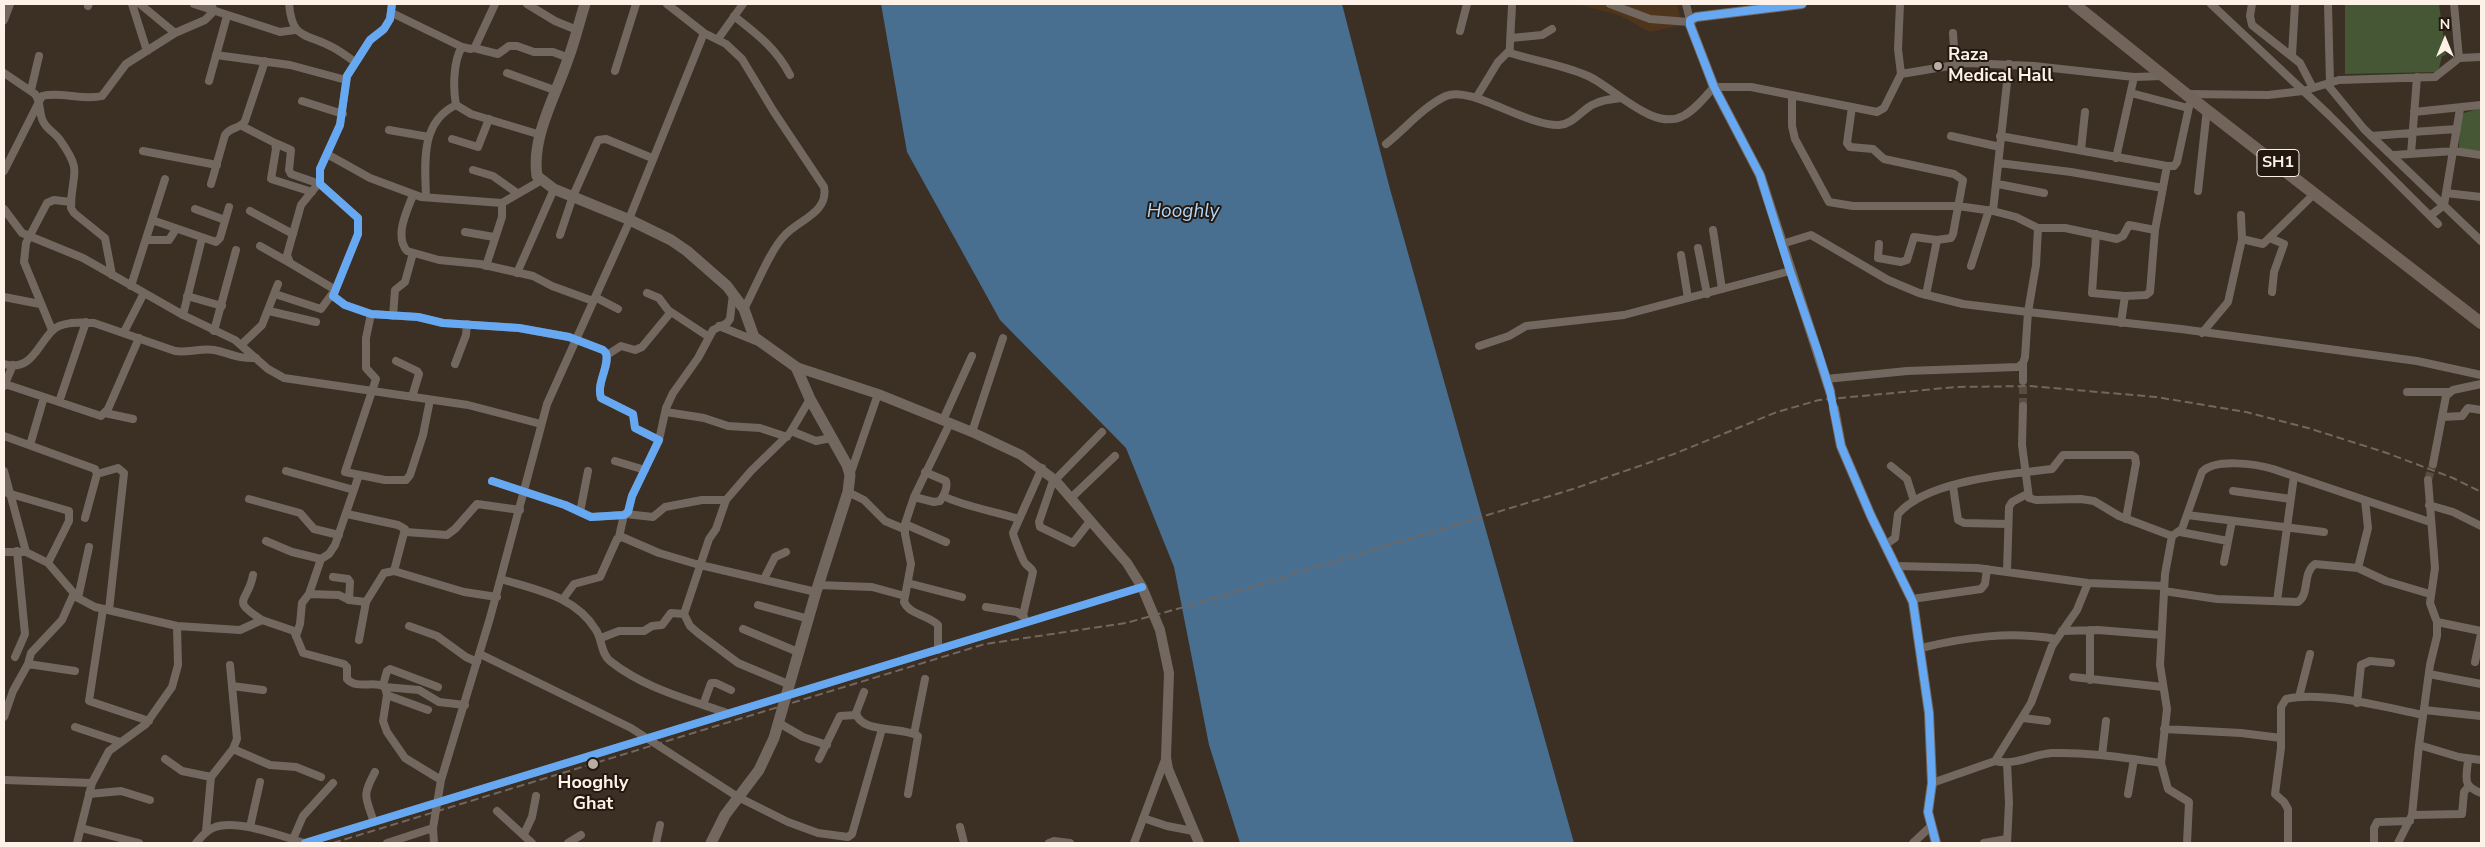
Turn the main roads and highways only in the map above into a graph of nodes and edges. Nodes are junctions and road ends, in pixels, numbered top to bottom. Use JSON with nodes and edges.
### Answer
{"nodes":[{"id":1,"x":585,"y":4,"type":"edge"},
{"id":2,"x":2074,"y":4,"type":"edge"},
{"id":3,"x":2481,"y":323,"type":"edge"},
{"id":4,"x":711,"y":843,"type":"edge"}],
"edges":[{"from":1,"to":4,"type":"main road"},
{"from":2,"to":3,"type":"main road","number":"SH1"}]}
